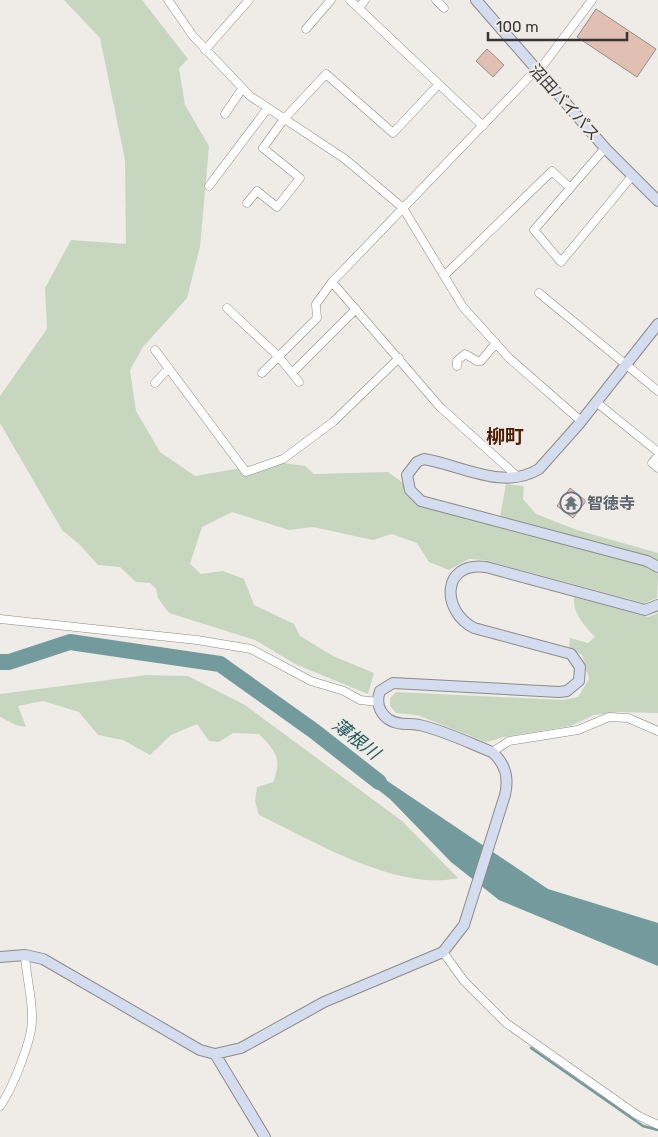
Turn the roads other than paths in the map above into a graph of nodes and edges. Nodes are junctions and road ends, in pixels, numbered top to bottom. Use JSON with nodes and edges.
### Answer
{"nodes":[{"id":1,"x":168,"y":0,"type":"edge"},
{"id":2,"x":249,"y":0,"type":"edge"},
{"id":3,"x":331,"y":0,"type":"edge"},
{"id":4,"x":350,"y":0,"type":"edge"},
{"id":5,"x":366,"y":0,"type":"edge"},
{"id":6,"x":436,"y":0,"type":"edge"},
{"id":7,"x":476,"y":0,"type":"edge"},
{"id":8,"x":592,"y":0,"type":"edge"},
{"id":9,"x":359,"y":8,"type":"junction"},
{"id":10,"x":444,"y":8,"type":"dead end"},
{"id":11,"x":306,"y":29,"type":"dead end"},
{"id":12,"x":205,"y":50,"type":"junction"},
{"id":13,"x":537,"y":71,"type":"junction"},
{"id":14,"x":438,"y":85,"type":"junction"},
{"id":15,"x":242,"y":89,"type":"junction"},
{"id":16,"x":268,"y":109,"type":"junction"},
{"id":17,"x":225,"y":114,"type":"dead end"},
{"id":18,"x":284,"y":119,"type":"junction"},
{"id":19,"x":483,"y":126,"type":"junction"},
{"id":20,"x":605,"y":148,"type":"junction"},
{"id":21,"x":632,"y":176,"type":"junction"},
{"id":22,"x":209,"y":186,"type":"dead end"},
{"id":23,"x":569,"y":188,"type":"junction"},
{"id":24,"x":658,"y":201,"type":"edge"},
{"id":25,"x":248,"y":203,"type":"dead end"},
{"id":26,"x":403,"y":208,"type":"junction"},
{"id":27,"x":445,"y":275,"type":"junction"},
{"id":28,"x":332,"y":282,"type":"junction"},
{"id":29,"x":538,"y":293,"type":"dead end"},
{"id":30,"x":227,"y":308,"type":"dead end"},
{"id":31,"x":356,"y":309,"type":"junction"},
{"id":32,"x":658,"y":324,"type":"edge"},
{"id":33,"x":496,"y":343,"type":"junction"},
{"id":34,"x":155,"y":350,"type":"dead end"},
{"id":35,"x":279,"y":357,"type":"junction"},
{"id":36,"x":399,"y":358,"type":"junction"},
{"id":37,"x":626,"y":364,"type":"junction"},
{"id":38,"x":457,"y":366,"type":"dead end"},
{"id":39,"x":169,"y":368,"type":"junction"},
{"id":40,"x":262,"y":373,"type":"dead end"},
{"id":41,"x":292,"y":373,"type":"junction"},
{"id":42,"x":299,"y":382,"type":"dead end"},
{"id":43,"x":155,"y":383,"type":"dead end"},
{"id":44,"x":658,"y":391,"type":"edge"},
{"id":45,"x":596,"y":402,"type":"junction"},
{"id":46,"x":581,"y":421,"type":"junction"},
{"id":47,"x":658,"y":454,"type":"edge"},
{"id":48,"x":658,"y":468,"type":"edge"},
{"id":49,"x":518,"y":477,"type":"junction"},
{"id":50,"x":658,"y":567,"type":"edge"},
{"id":51,"x":658,"y":605,"type":"edge"},
{"id":52,"x":0,"y":619,"type":"edge"},
{"id":53,"x":378,"y":702,"type":"junction"},
{"id":54,"x":658,"y":730,"type":"edge"},
{"id":55,"x":492,"y":752,"type":"junction"},
{"id":56,"x":443,"y":952,"type":"junction"},
{"id":57,"x":25,"y":955,"type":"junction"},
{"id":58,"x":0,"y":957,"type":"edge"},
{"id":59,"x":215,"y":1054,"type":"junction"},
{"id":60,"x":0,"y":1106,"type":"edge"},
{"id":61,"x":658,"y":1125,"type":"edge"},
{"id":62,"x":265,"y":1137,"type":"edge"}],
"edges":[{"from":1,"to":12,"type":"street"},
{"from":2,"to":12,"type":"street"},
{"from":3,"to":11,"type":"street"},
{"from":4,"to":9,"type":"street"},
{"from":5,"to":9,"type":"street"},
{"from":6,"to":10,"type":"street"},
{"from":7,"to":13,"type":"street","name":"沼田バイパス"},
{"from":8,"to":13,"type":"street"},
{"from":9,"to":14,"type":"street"},
{"from":12,"to":15,"type":"street"},
{"from":13,"to":19,"type":"street"},
{"from":13,"to":20,"type":"street","name":"沼田バイパス"},
{"from":14,"to":18,"type":"street"},
{"from":14,"to":19,"type":"street"},
{"from":15,"to":16,"type":"street"},
{"from":15,"to":17,"type":"street"},
{"from":16,"to":18,"type":"street"},
{"from":16,"to":22,"type":"street"},
{"from":18,"to":25,"type":"street"},
{"from":18,"to":26,"type":"street"},
{"from":19,"to":26,"type":"street"},
{"from":20,"to":21,"type":"street","name":"沼田バイパス"},
{"from":20,"to":23,"type":"street"},
{"from":21,"to":23,"type":"street"},
{"from":21,"to":24,"type":"street","name":"沼田バイパス"},
{"from":23,"to":27,"type":"street"},
{"from":26,"to":27,"type":"street"},
{"from":26,"to":28,"type":"street"},
{"from":27,"to":33,"type":"street"},
{"from":28,"to":31,"type":"street"},
{"from":28,"to":35,"type":"street"},
{"from":29,"to":37,"type":"street"},
{"from":30,"to":35,"type":"street"},
{"from":31,"to":36,"type":"street"},
{"from":31,"to":41,"type":"street"},
{"from":32,"to":37,"type":"street"},
{"from":33,"to":38,"type":"street"},
{"from":33,"to":46,"type":"street"},
{"from":34,"to":39,"type":"street"},
{"from":35,"to":40,"type":"street"},
{"from":35,"to":41,"type":"street"},
{"from":36,"to":39,"type":"street"},
{"from":36,"to":49,"type":"street"},
{"from":37,"to":44,"type":"street"},
{"from":37,"to":45,"type":"street"},
{"from":39,"to":43,"type":"street"},
{"from":41,"to":42,"type":"street"},
{"from":45,"to":46,"type":"street"},
{"from":45,"to":47,"type":"street"},
{"from":46,"to":49,"type":"street"},
{"from":47,"to":48,"type":"street"},
{"from":49,"to":50,"type":"street"},
{"from":51,"to":53,"type":"street"},
{"from":52,"to":53,"type":"street"},
{"from":53,"to":55,"type":"street"},
{"from":54,"to":55,"type":"street"},
{"from":55,"to":56,"type":"street"},
{"from":56,"to":59,"type":"street"},
{"from":56,"to":61,"type":"street"},
{"from":57,"to":58,"type":"street"},
{"from":57,"to":59,"type":"street"},
{"from":57,"to":60,"type":"street"},
{"from":59,"to":62,"type":"street"}]}
